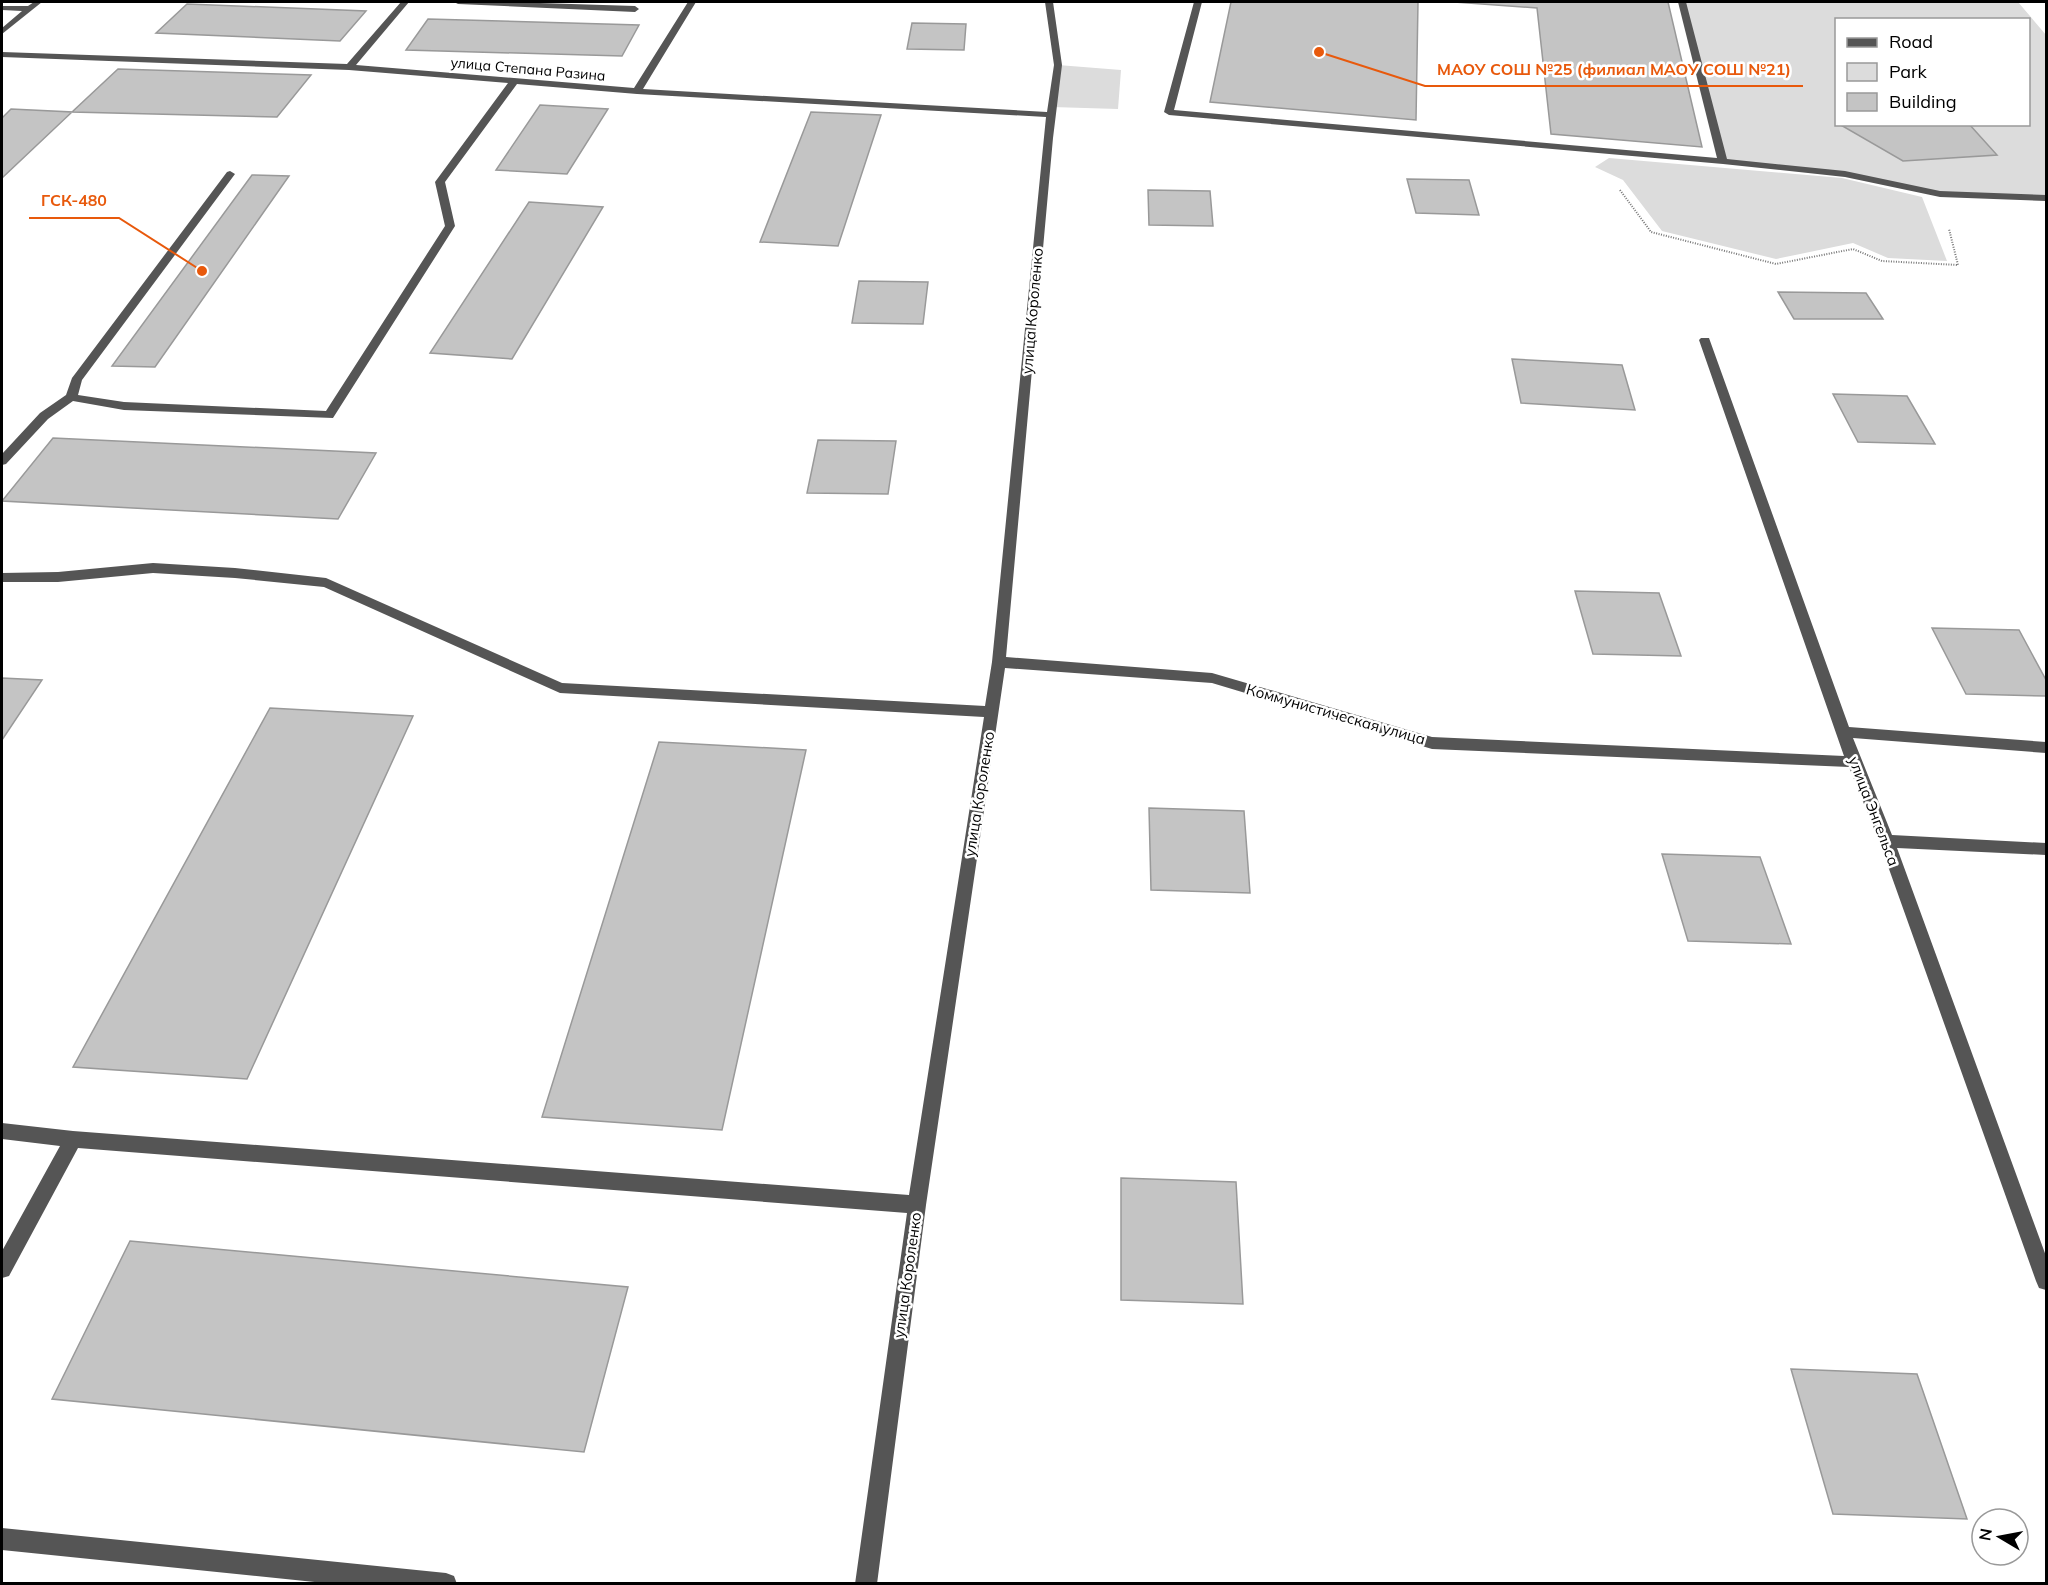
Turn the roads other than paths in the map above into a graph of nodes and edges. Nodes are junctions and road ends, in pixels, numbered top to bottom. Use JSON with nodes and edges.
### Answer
{"nodes":[{"id":1,"x":38,"y":2,"type":"edge"},
{"id":2,"x":405,"y":2,"type":"edge"},
{"id":3,"x":458,"y":2,"type":"edge"},
{"id":4,"x":692,"y":2,"type":"edge"},
{"id":5,"x":1049,"y":2,"type":"edge"},
{"id":6,"x":1198,"y":2,"type":"edge"},
{"id":7,"x":1683,"y":2,"type":"edge"},
{"id":8,"x":2,"y":8,"type":"edge"},
{"id":9,"x":29,"y":9,"type":"junction"},
{"id":10,"x":634,"y":9,"type":"dead end"},
{"id":11,"x":2,"y":32,"type":"edge"},
{"id":12,"x":2,"y":54,"type":"edge"},
{"id":13,"x":349,"y":67,"type":"junction"},
{"id":14,"x":514,"y":81,"type":"junction"},
{"id":15,"x":637,"y":91,"type":"junction"},
{"id":16,"x":1052,"y":115,"type":"junction"},
{"id":17,"x":1723,"y":161,"type":"junction"},
{"id":18,"x":230,"y":174,"type":"dead end"},
{"id":19,"x":2046,"y":198,"type":"edge"},
{"id":20,"x":1705,"y":340,"type":"dead end"},
{"id":21,"x":71,"y":397,"type":"junction"},
{"id":22,"x":2,"y":461,"type":"edge"},
{"id":23,"x":2,"y":578,"type":"edge"},
{"id":24,"x":999,"y":662,"type":"junction"},
{"id":25,"x":992,"y":712,"type":"junction"},
{"id":26,"x":1844,"y":732,"type":"junction"},
{"id":27,"x":2046,"y":747,"type":"edge"},
{"id":28,"x":1854,"y":762,"type":"junction"},
{"id":29,"x":1887,"y":841,"type":"junction"},
{"id":30,"x":2046,"y":849,"type":"edge"},
{"id":31,"x":2,"y":1131,"type":"edge"},
{"id":32,"x":73,"y":1139,"type":"junction"},
{"id":33,"x":917,"y":1205,"type":"junction"},
{"id":34,"x":2,"y":1269,"type":"edge"},
{"id":35,"x":2046,"y":1281,"type":"edge"},
{"id":36,"x":2,"y":1539,"type":"edge"},
{"id":37,"x":446,"y":1584,"type":"edge"},
{"id":38,"x":866,"y":1584,"type":"edge"}],
"edges":[{"from":1,"to":9,"type":"street"},
{"from":2,"to":13,"type":"street"},
{"from":3,"to":10,"type":"street"},
{"from":4,"to":15,"type":"street"},
{"from":5,"to":16,"type":"street","name":"улица Короленко"},
{"from":6,"to":17,"type":"street"},
{"from":7,"to":17,"type":"street"},
{"from":8,"to":9,"type":"street"},
{"from":9,"to":11,"type":"street"},
{"from":12,"to":13,"type":"street","name":"улица Степана Разина"},
{"from":13,"to":14,"type":"street","name":"улица Степана Разина"},
{"from":14,"to":15,"type":"street","name":"улица Степана Разина"},
{"from":14,"to":21,"type":"street"},
{"from":15,"to":16,"type":"street","name":"улица Степана Разина"},
{"from":16,"to":24,"type":"street","name":"улица Короленко"},
{"from":17,"to":19,"type":"street"},
{"from":18,"to":21,"type":"street"},
{"from":20,"to":26,"type":"street","name":"улица Энгельса"},
{"from":21,"to":22,"type":"street"},
{"from":23,"to":25,"type":"street"},
{"from":24,"to":25,"type":"street","name":"улица Короленко"},
{"from":24,"to":28,"type":"street","name":"Коммунистическая улица"},
{"from":25,"to":33,"type":"street","name":"улица Короленко"},
{"from":26,"to":27,"type":"street"},
{"from":26,"to":28,"type":"street","name":"улица Энгельса"},
{"from":28,"to":29,"type":"street","name":"улица Энгельса"},
{"from":29,"to":30,"type":"street"},
{"from":29,"to":35,"type":"street","name":"улица Энгельса"},
{"from":31,"to":32,"type":"street"},
{"from":32,"to":33,"type":"street"},
{"from":32,"to":34,"type":"street"},
{"from":33,"to":38,"type":"street","name":"улица Короленко"},
{"from":36,"to":37,"type":"street"}]}
